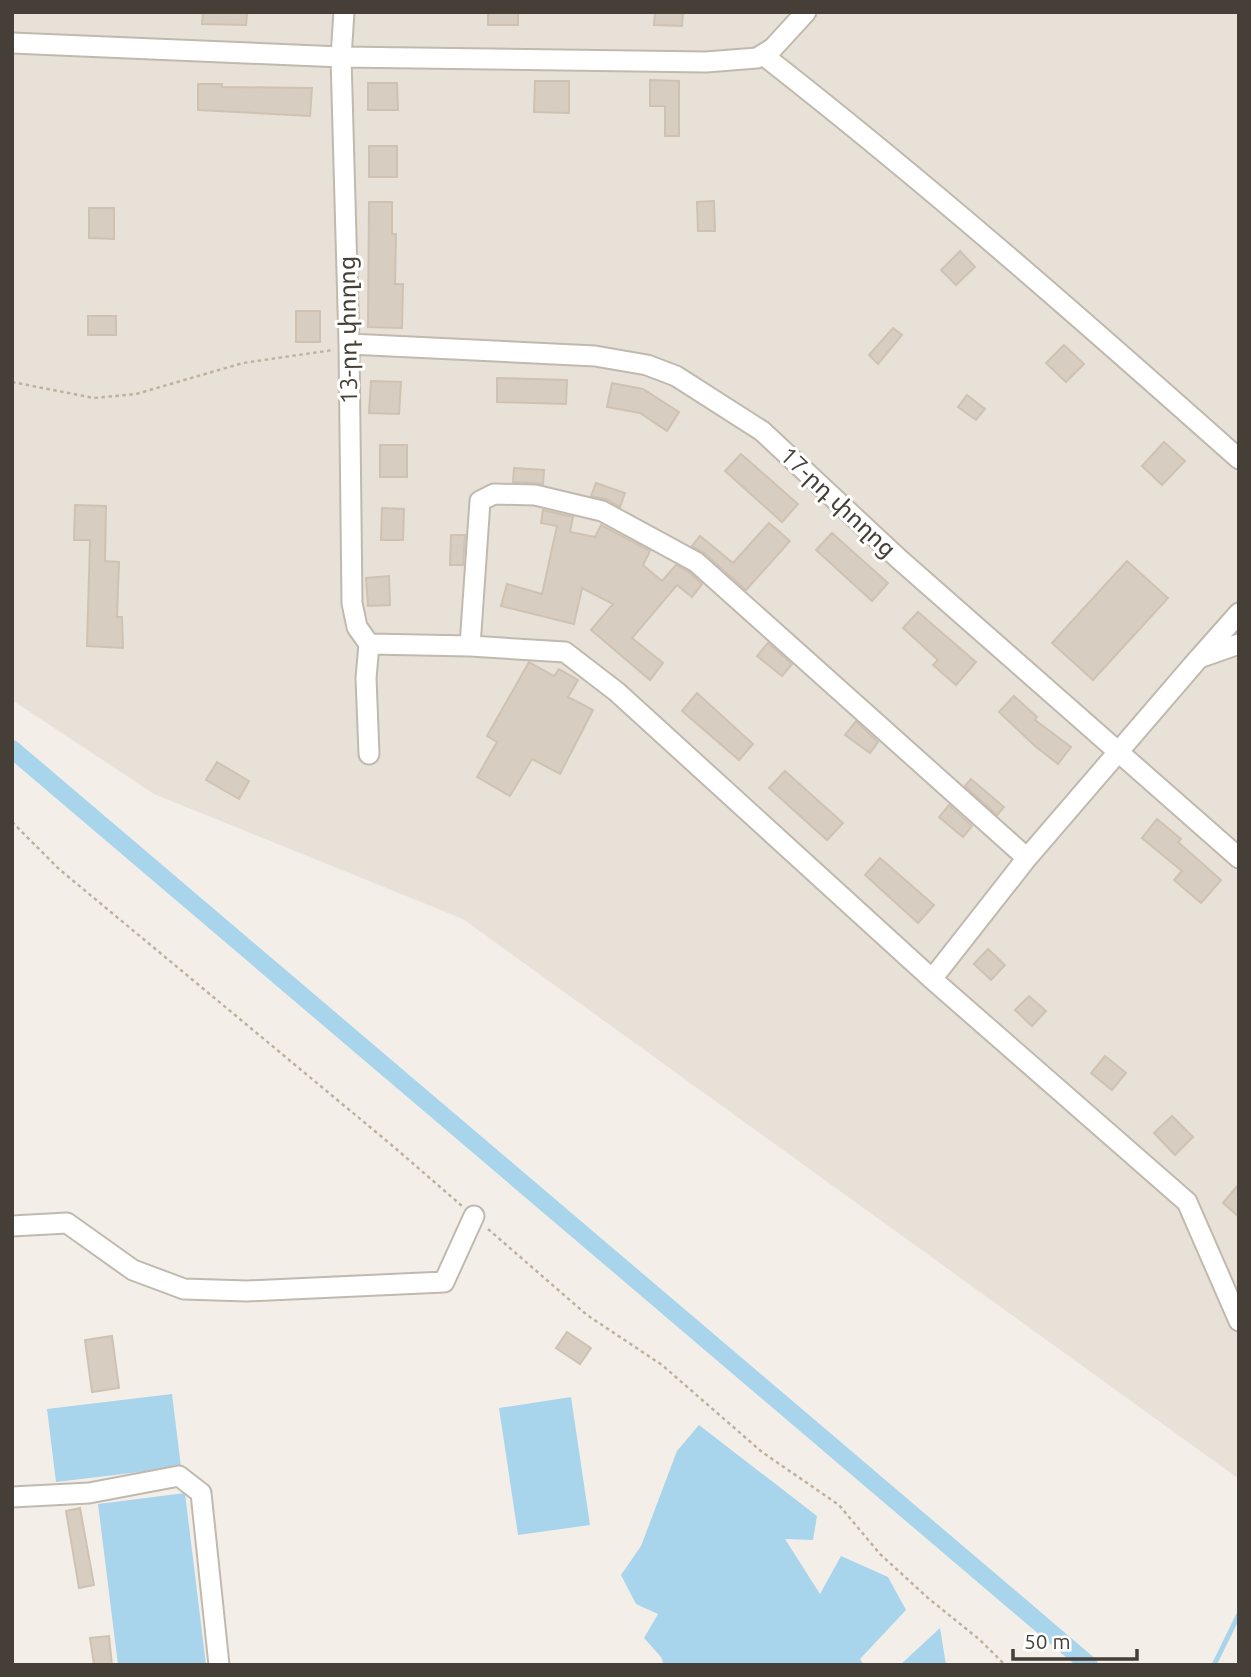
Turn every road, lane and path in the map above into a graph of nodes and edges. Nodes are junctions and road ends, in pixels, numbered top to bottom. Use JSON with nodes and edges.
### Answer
{"nodes":[{"id":1,"x":344,"y":12,"type":"edge"},
{"id":2,"x":806,"y":12,"type":"edge"},
{"id":3,"x":12,"y":43,"type":"edge"},
{"id":4,"x":763,"y":55,"type":"junction"},
{"id":5,"x":341,"y":57,"type":"junction"},
{"id":6,"x":349,"y":344,"type":"junction"},
{"id":7,"x":12,"y":382,"type":"edge"},
{"id":8,"x":1239,"y":459,"type":"edge"},
{"id":9,"x":1239,"y":613,"type":"edge"},
{"id":10,"x":369,"y":644,"type":"junction"},
{"id":11,"x":1239,"y":644,"type":"edge"},
{"id":12,"x":470,"y":646,"type":"junction"},
{"id":13,"x":1199,"y":658,"type":"junction"},
{"id":14,"x":1118,"y":751,"type":"junction"},
{"id":15,"x":369,"y":754,"type":"dead end"},
{"id":16,"x":12,"y":822,"type":"edge"},
{"id":17,"x":1027,"y":858,"type":"junction"},
{"id":18,"x":1239,"y":858,"type":"edge"},
{"id":19,"x":932,"y":979,"type":"junction"},
{"id":20,"x":474,"y":1216,"type":"junction"},
{"id":21,"x":12,"y":1226,"type":"edge"},
{"id":22,"x":1239,"y":1321,"type":"edge"},
{"id":23,"x":12,"y":1497,"type":"edge"},
{"id":24,"x":219,"y":1665,"type":"edge"},
{"id":25,"x":1005,"y":1665,"type":"edge"}],
"edges":[{"from":1,"to":5,"type":"street","name":"13-րդ փողոց"},
{"from":2,"to":4,"type":"street"},
{"from":3,"to":5,"type":"street"},
{"from":4,"to":5,"type":"street"},
{"from":4,"to":8,"type":"street"},
{"from":5,"to":6,"type":"street","name":"13-րդ փողոց"},
{"from":6,"to":7,"type":"path"},
{"from":6,"to":10,"type":"street","name":"13-րդ փողոց"},
{"from":6,"to":14,"type":"street","name":"17-րդ փողոց"},
{"from":9,"to":13,"type":"street"},
{"from":10,"to":12,"type":"street"},
{"from":10,"to":15,"type":"street"},
{"from":11,"to":13,"type":"street"},
{"from":12,"to":17,"type":"street"},
{"from":12,"to":19,"type":"street"},
{"from":13,"to":14,"type":"street"},
{"from":14,"to":17,"type":"street"},
{"from":14,"to":18,"type":"street","name":"17-րդ փողոց"},
{"from":16,"to":20,"type":"path"},
{"from":17,"to":19,"type":"street"},
{"from":19,"to":22,"type":"street"},
{"from":20,"to":21,"type":"street"},
{"from":20,"to":25,"type":"path"},
{"from":23,"to":24,"type":"street"}]}
